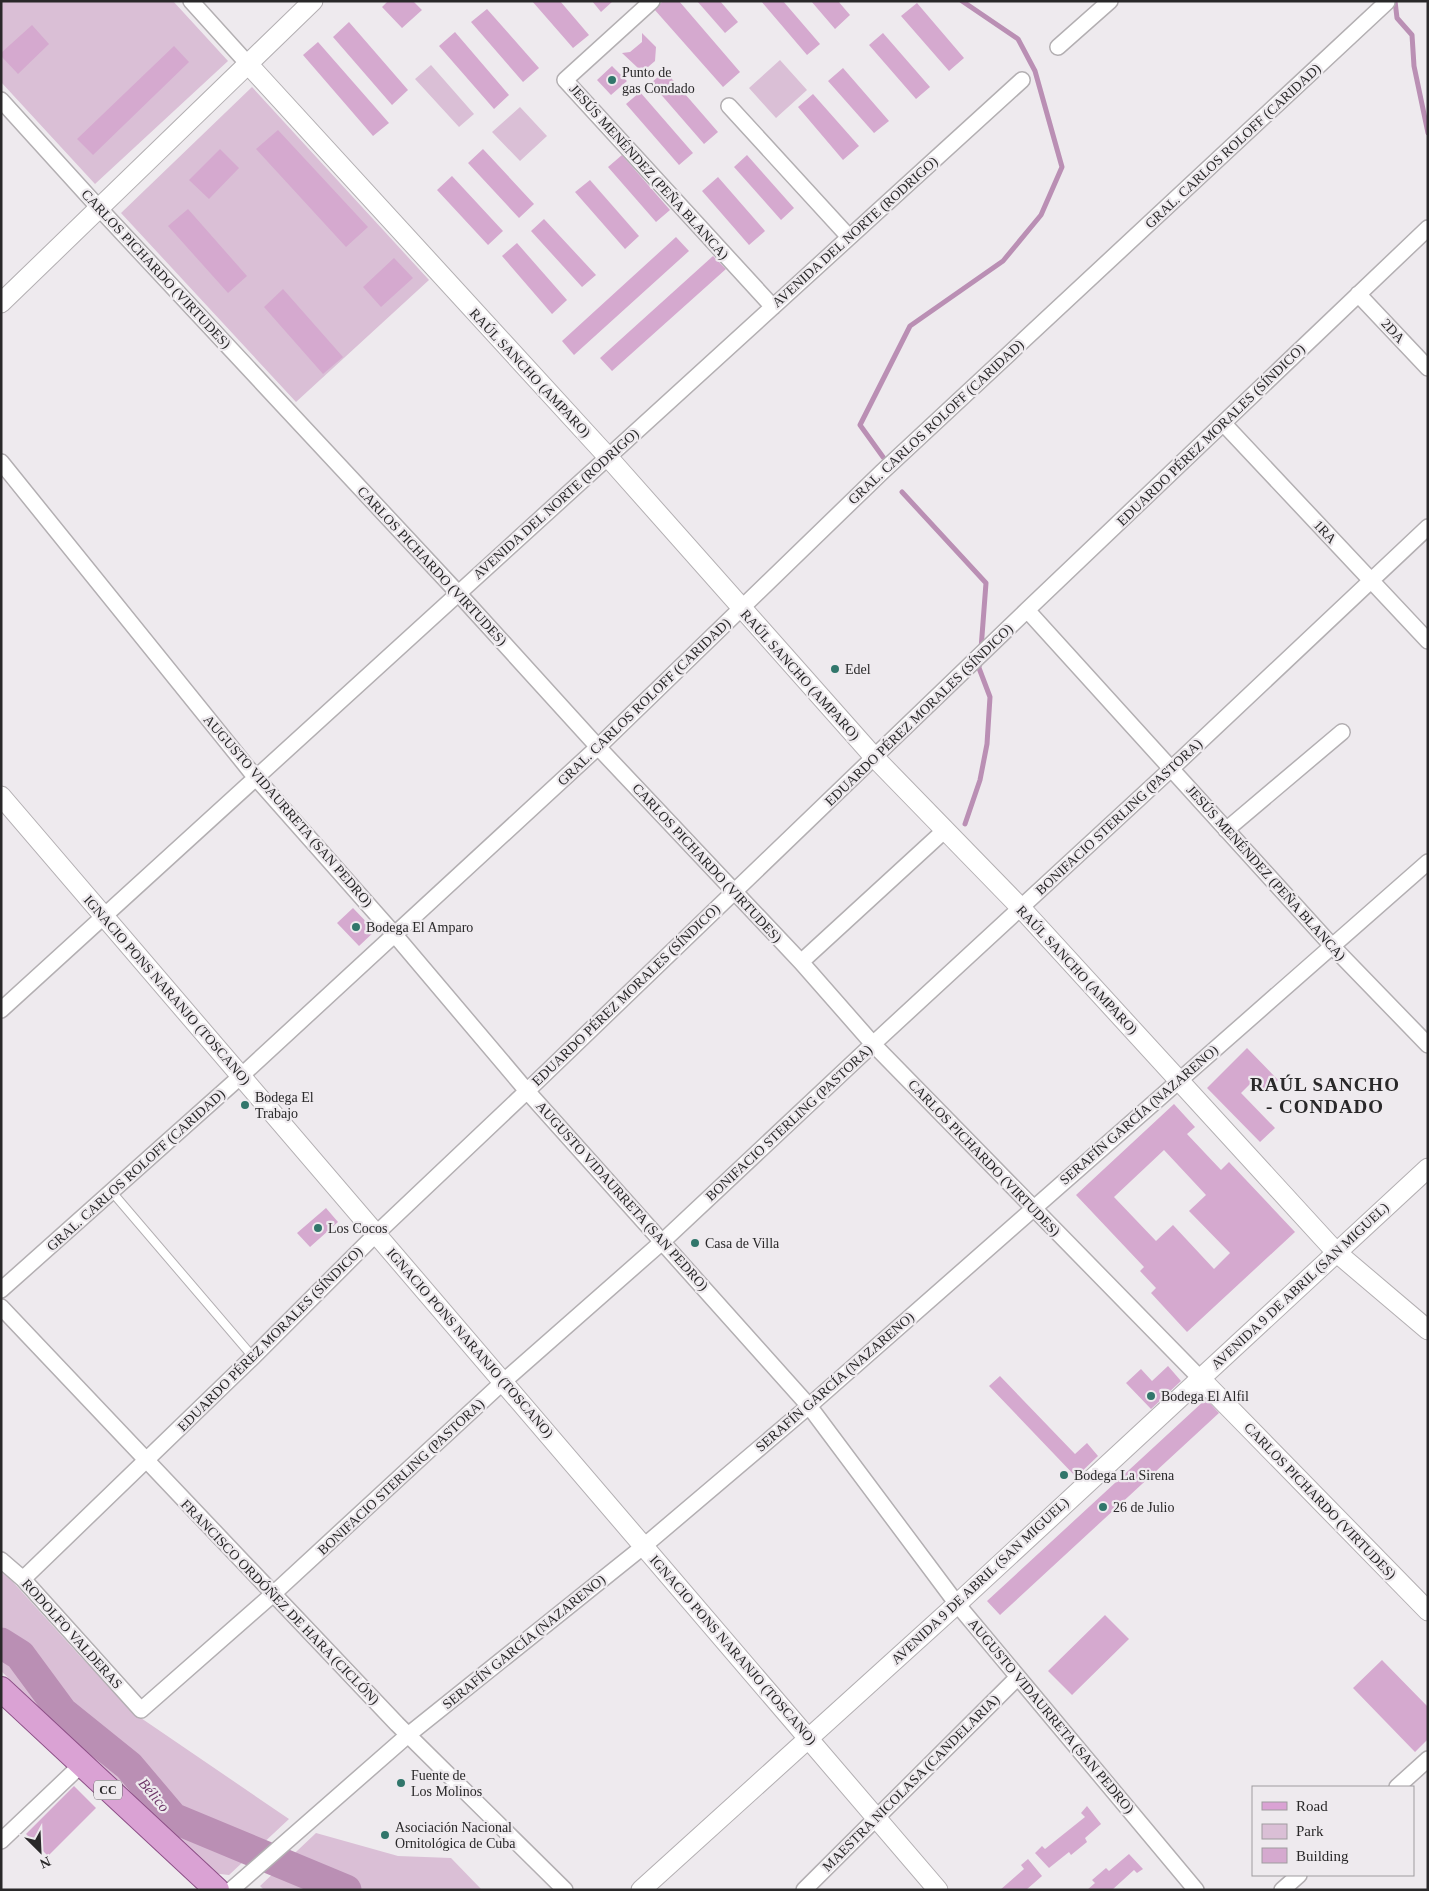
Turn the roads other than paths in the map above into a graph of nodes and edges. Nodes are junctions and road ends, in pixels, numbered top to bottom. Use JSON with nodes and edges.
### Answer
{"nodes":[{"id":1,"x":191,"y":1,"type":"edge"},
{"id":2,"x":313,"y":1,"type":"edge"},
{"id":3,"x":652,"y":1,"type":"edge"},
{"id":4,"x":1110,"y":1,"type":"edge"},
{"id":5,"x":1387,"y":2,"type":"edge"},
{"id":6,"x":1058,"y":47,"type":"dead end"},
{"id":7,"x":248,"y":64,"type":"junction"},
{"id":8,"x":1022,"y":80,"type":"dead end"},
{"id":9,"x":1,"y":100,"type":"edge"},
{"id":10,"x":729,"y":106,"type":"dead end"},
{"id":11,"x":99,"y":208,"type":"junction"},
{"id":12,"x":1428,"y":228,"type":"edge"},
{"id":13,"x":849,"y":237,"type":"junction"},
{"id":14,"x":1358,"y":294,"type":"junction"},
{"id":15,"x":1,"y":303,"type":"edge"},
{"id":16,"x":773,"y":307,"type":"junction"},
{"id":17,"x":1428,"y":368,"type":"edge"},
{"id":18,"x":1224,"y":424,"type":"junction"},
{"id":19,"x":608,"y":457,"type":"junction"},
{"id":20,"x":1,"y":462,"type":"edge"},
{"id":21,"x":1428,"y":527,"type":"edge"},
{"id":22,"x":1371,"y":582,"type":"junction"},
{"id":23,"x":458,"y":593,"type":"junction"},
{"id":24,"x":741,"y":609,"type":"junction"},
{"id":25,"x":1027,"y":610,"type":"junction"},
{"id":26,"x":1428,"y":640,"type":"edge"},
{"id":27,"x":1342,"y":732,"type":"dead end"},
{"id":28,"x":598,"y":747,"type":"junction"},
{"id":29,"x":875,"y":758,"type":"junction"},
{"id":30,"x":1171,"y":769,"type":"junction"},
{"id":31,"x":256,"y":778,"type":"junction"},
{"id":32,"x":1,"y":796,"type":"edge"},
{"id":33,"x":945,"y":830,"type":"junction"},
{"id":34,"x":1226,"y":830,"type":"junction"},
{"id":35,"x":1428,"y":862,"type":"edge"},
{"id":36,"x":734,"y":892,"type":"junction"},
{"id":37,"x":1020,"y":908,"type":"junction"},
{"id":38,"x":104,"y":916,"type":"junction"},
{"id":39,"x":395,"y":935,"type":"junction"},
{"id":40,"x":1333,"y":947,"type":"junction"},
{"id":41,"x":801,"y":962,"type":"junction"},
{"id":42,"x":1,"y":1010,"type":"edge"},
{"id":43,"x":873,"y":1044,"type":"junction"},
{"id":44,"x":1428,"y":1045,"type":"edge"},
{"id":45,"x":241,"y":1076,"type":"junction"},
{"id":46,"x":1178,"y":1080,"type":"junction"},
{"id":47,"x":527,"y":1091,"type":"junction"},
{"id":48,"x":1428,"y":1168,"type":"edge"},
{"id":49,"x":112,"y":1192,"type":"junction"},
{"id":50,"x":1033,"y":1209,"type":"junction"},
{"id":51,"x":376,"y":1234,"type":"junction"},
{"id":52,"x":662,"y":1242,"type":"junction"},
{"id":53,"x":1336,"y":1252,"type":"junction"},
{"id":54,"x":1,"y":1290,"type":"edge"},
{"id":55,"x":1,"y":1307,"type":"edge"},
{"id":56,"x":1428,"y":1330,"type":"edge"},
{"id":57,"x":253,"y":1357,"type":"junction"},
{"id":58,"x":1200,"y":1378,"type":"junction"},
{"id":59,"x":503,"y":1382,"type":"junction"},
{"id":60,"x":809,"y":1406,"type":"junction"},
{"id":61,"x":145,"y":1461,"type":"junction"},
{"id":62,"x":644,"y":1546,"type":"junction"},
{"id":63,"x":1,"y":1560,"type":"edge"},
{"id":64,"x":23,"y":1579,"type":"junction"},
{"id":65,"x":272,"y":1595,"type":"junction"},
{"id":66,"x":957,"y":1604,"type":"junction"},
{"id":67,"x":1428,"y":1611,"type":"edge"},
{"id":68,"x":1018,"y":1677,"type":"junction"},
{"id":69,"x":1,"y":1688,"type":"edge"},
{"id":70,"x":141,"y":1710,"type":"joint"},
{"id":71,"x":408,"y":1735,"type":"junction"},
{"id":72,"x":809,"y":1739,"type":"junction"},
{"id":73,"x":1428,"y":1759,"type":"edge"},
{"id":74,"x":82,"y":1765,"type":"junction"},
{"id":75,"x":1398,"y":1786,"type":"edge"},
{"id":76,"x":876,"y":1817,"type":"junction"},
{"id":77,"x":1,"y":1841,"type":"edge"},
{"id":78,"x":1298,"y":1876,"type":"edge"},
{"id":79,"x":237,"y":1885,"type":"edge"},
{"id":80,"x":217,"y":1890,"type":"edge"},
{"id":81,"x":564,"y":1890,"type":"edge"},
{"id":82,"x":641,"y":1890,"type":"edge"},
{"id":83,"x":804,"y":1890,"type":"edge"},
{"id":84,"x":938,"y":1890,"type":"edge"},
{"id":85,"x":1196,"y":1890,"type":"edge"},
{"id":86,"x":1282,"y":1890,"type":"edge"}],
"edges":[{"from":1,"to":7,"type":"street","name":"RAÚL SANCHO (AMPARO)"},
{"from":2,"to":7,"type":"street"},
{"from":3,"to":16,"type":"street","name":"JESÚS MENÉNDEZ (PEÑA BLANCA)"},
{"from":4,"to":6,"type":"street"},
{"from":5,"to":24,"type":"street","name":"GRAL. CARLOS ROLOFF (CARIDAD)"},
{"from":7,"to":11,"type":"street"},
{"from":7,"to":19,"type":"street","name":"RAÚL SANCHO (AMPARO)"},
{"from":8,"to":13,"type":"street","name":"AVENIDA DEL NORTE (RODRIGO)"},
{"from":9,"to":11,"type":"street","name":"CARLOS PICHARDO (VIRTUDES)"},
{"from":10,"to":13,"type":"street"},
{"from":11,"to":15,"type":"street"},
{"from":11,"to":23,"type":"street","name":"CARLOS PICHARDO (VIRTUDES)"},
{"from":12,"to":14,"type":"street","name":"EDUARDO PÉREZ MORALES (SÍNDICO)"},
{"from":13,"to":16,"type":"street","name":"AVENIDA DEL NORTE (RODRIGO)"},
{"from":14,"to":17,"type":"street","name":"2DA"},
{"from":14,"to":18,"type":"street","name":"EDUARDO PÉREZ MORALES (SÍNDICO)"},
{"from":16,"to":19,"type":"street","name":"AVENIDA DEL NORTE (RODRIGO)"},
{"from":18,"to":22,"type":"street","name":"1RA"},
{"from":18,"to":25,"type":"street","name":"EDUARDO PÉREZ MORALES (SÍNDICO)"},
{"from":19,"to":23,"type":"street","name":"AVENIDA DEL NORTE (RODRIGO)"},
{"from":19,"to":24,"type":"street","name":"RAÚL SANCHO (AMPARO)"},
{"from":20,"to":31,"type":"street","name":"AUGUSTO VIDAURRETA (SAN PEDRO)"},
{"from":21,"to":22,"type":"street","name":"BONIFACIO STERLING (PASTORA)"},
{"from":22,"to":26,"type":"street","name":"1RA"},
{"from":22,"to":30,"type":"street","name":"BONIFACIO STERLING (PASTORA)"},
{"from":23,"to":28,"type":"street","name":"CARLOS PICHARDO (VIRTUDES)"},
{"from":23,"to":31,"type":"street","name":"AVENIDA DEL NORTE (RODRIGO)"},
{"from":24,"to":28,"type":"street","name":"GRAL. CARLOS ROLOFF (CARIDAD)"},
{"from":24,"to":29,"type":"street","name":"RAÚL SANCHO (AMPARO)"},
{"from":25,"to":29,"type":"street","name":"EDUARDO PÉREZ MORALES (SÍNDICO)"},
{"from":25,"to":30,"type":"street","name":"JESÚS MENÉNDEZ (PEÑA BLANCA)"},
{"from":27,"to":34,"type":"street"},
{"from":28,"to":36,"type":"street","name":"CARLOS PICHARDO (VIRTUDES)"},
{"from":28,"to":39,"type":"street","name":"GRAL. CARLOS ROLOFF (CARIDAD)"},
{"from":29,"to":33,"type":"street","name":"RAÚL SANCHO (AMPARO)"},
{"from":29,"to":36,"type":"street","name":"EDUARDO PÉREZ MORALES (SÍNDICO)"},
{"from":30,"to":34,"type":"street","name":"JESÚS MENÉNDEZ (PEÑA BLANCA)"},
{"from":30,"to":37,"type":"street","name":"BONIFACIO STERLING (PASTORA)"},
{"from":31,"to":38,"type":"street","name":"AVENIDA DEL NORTE (RODRIGO)"},
{"from":31,"to":39,"type":"street","name":"AUGUSTO VIDAURRETA (SAN PEDRO)"},
{"from":32,"to":38,"type":"street","name":"IGNACIO PONS NARANJO (TOSCANO)"},
{"from":33,"to":37,"type":"street","name":"RAÚL SANCHO (AMPARO)"},
{"from":33,"to":41,"type":"street"},
{"from":34,"to":40,"type":"street","name":"JESÚS MENÉNDEZ (PEÑA BLANCA)"},
{"from":35,"to":40,"type":"street","name":"SERAFÍN GARCÍA (NAZARENO)"},
{"from":36,"to":41,"type":"street","name":"CARLOS PICHARDO (VIRTUDES)"},
{"from":36,"to":47,"type":"street","name":"EDUARDO PÉREZ MORALES (SÍNDICO)"},
{"from":37,"to":43,"type":"street","name":"BONIFACIO STERLING (PASTORA)"},
{"from":37,"to":46,"type":"street","name":"RAÚL SANCHO (AMPARO)"},
{"from":38,"to":42,"type":"street","name":"AVENIDA DEL NORTE (RODRIGO)"},
{"from":38,"to":45,"type":"street","name":"IGNACIO PONS NARANJO (TOSCANO)"},
{"from":39,"to":45,"type":"street","name":"GRAL. CARLOS ROLOFF (CARIDAD)"},
{"from":39,"to":47,"type":"street","name":"AUGUSTO VIDAURRETA (SAN PEDRO)"},
{"from":40,"to":44,"type":"street","name":"JESÚS MENÉNDEZ (PEÑA BLANCA)"},
{"from":40,"to":46,"type":"street","name":"SERAFÍN GARCÍA (NAZARENO)"},
{"from":41,"to":43,"type":"street","name":"CARLOS PICHARDO (VIRTUDES)"},
{"from":43,"to":50,"type":"street","name":"CARLOS PICHARDO (VIRTUDES)"},
{"from":43,"to":52,"type":"street","name":"BONIFACIO STERLING (PASTORA)"},
{"from":45,"to":49,"type":"street","name":"GRAL. CARLOS ROLOFF (CARIDAD)"},
{"from":45,"to":51,"type":"street","name":"IGNACIO PONS NARANJO (TOSCANO)"},
{"from":46,"to":50,"type":"street","name":"SERAFÍN GARCÍA (NAZARENO)"},
{"from":46,"to":53,"type":"street","name":"RAÚL SANCHO (AMPARO)"},
{"from":47,"to":51,"type":"street","name":"EDUARDO PÉREZ MORALES (SÍNDICO)"},
{"from":47,"to":52,"type":"street","name":"AUGUSTO VIDAURRETA (SAN PEDRO)"},
{"from":48,"to":53,"type":"street","name":"AVENIDA 9 DE ABRIL (SAN MIGUEL)"},
{"from":49,"to":54,"type":"street","name":"GRAL. CARLOS ROLOFF (CARIDAD)"},
{"from":49,"to":57,"type":"lane"},
{"from":50,"to":58,"type":"street","name":"CARLOS PICHARDO (VIRTUDES)"},
{"from":50,"to":60,"type":"street","name":"SERAFÍN GARCÍA (NAZARENO)"},
{"from":51,"to":57,"type":"street","name":"EDUARDO PÉREZ MORALES (SÍNDICO)"},
{"from":51,"to":59,"type":"street","name":"IGNACIO PONS NARANJO (TOSCANO)"},
{"from":52,"to":59,"type":"street","name":"BONIFACIO STERLING (PASTORA)"},
{"from":52,"to":60,"type":"street","name":"AUGUSTO VIDAURRETA (SAN PEDRO)"},
{"from":53,"to":56,"type":"street","name":"RAÚL SANCHO (AMPARO)"},
{"from":53,"to":58,"type":"street","name":"AVENIDA 9 DE ABRIL (SAN MIGUEL)"},
{"from":55,"to":61,"type":"street","name":"FRANCISCO ORDÓÑEZ DE HARA (CICLÓN)"},
{"from":57,"to":61,"type":"street","name":"EDUARDO PÉREZ MORALES (SÍNDICO)"},
{"from":58,"to":66,"type":"street","name":"AVENIDA 9 DE ABRIL (SAN MIGUEL)"},
{"from":58,"to":67,"type":"street","name":"CARLOS PICHARDO (VIRTUDES)"},
{"from":59,"to":62,"type":"street","name":"IGNACIO PONS NARANJO (TOSCANO)"},
{"from":59,"to":65,"type":"street","name":"BONIFACIO STERLING (PASTORA)"},
{"from":60,"to":62,"type":"street","name":"SERAFÍN GARCÍA (NAZARENO)"},
{"from":60,"to":66,"type":"street","name":"AUGUSTO VIDAURRETA (SAN PEDRO)"},
{"from":61,"to":64,"type":"street","name":"EDUARDO PÉREZ MORALES (SÍNDICO)"},
{"from":61,"to":65,"type":"street","name":"FRANCISCO ORDÓÑEZ DE HARA (CICLÓN)"},
{"from":62,"to":71,"type":"street","name":"SERAFÍN GARCÍA (NAZARENO)"},
{"from":62,"to":72,"type":"street","name":"IGNACIO PONS NARANJO (TOSCANO)"},
{"from":63,"to":64,"type":"street","name":"RODOLFO VALDERAS"},
{"from":64,"to":70,"type":"street","name":"RODOLFO VALDERAS"},
{"from":65,"to":70,"type":"street","name":"BONIFACIO STERLING (PASTORA)"},
{"from":65,"to":71,"type":"street","name":"FRANCISCO ORDÓÑEZ DE HARA (CICLÓN)"},
{"from":66,"to":68,"type":"street","name":"AUGUSTO VIDAURRETA (SAN PEDRO)"},
{"from":66,"to":72,"type":"street","name":"AVENIDA 9 DE ABRIL (SAN MIGUEL)"},
{"from":68,"to":76,"type":"street","name":"MAESTRA NICOLASA (CANDELARIA)"},
{"from":68,"to":85,"type":"street","name":"AUGUSTO VIDAURRETA (SAN PEDRO)"},
{"from":69,"to":74,"type":"main road","number":"CC"},
{"from":71,"to":79,"type":"street","name":"SERAFÍN GARCÍA (NAZARENO)"},
{"from":71,"to":81,"type":"street","name":"FRANCISCO ORDÓÑEZ DE HARA (CICLÓN)"},
{"from":72,"to":76,"type":"street","name":"IGNACIO PONS NARANJO (TOSCANO)"},
{"from":72,"to":82,"type":"street","name":"AVENIDA 9 DE ABRIL (SAN MIGUEL)"},
{"from":73,"to":75,"type":"street"},
{"from":74,"to":77,"type":"street"},
{"from":74,"to":80,"type":"main road","number":"CC"},
{"from":76,"to":83,"type":"street","name":"MAESTRA NICOLASA (CANDELARIA)"},
{"from":76,"to":84,"type":"street","name":"IGNACIO PONS NARANJO (TOSCANO)"},
{"from":78,"to":86,"type":"street"}]}
